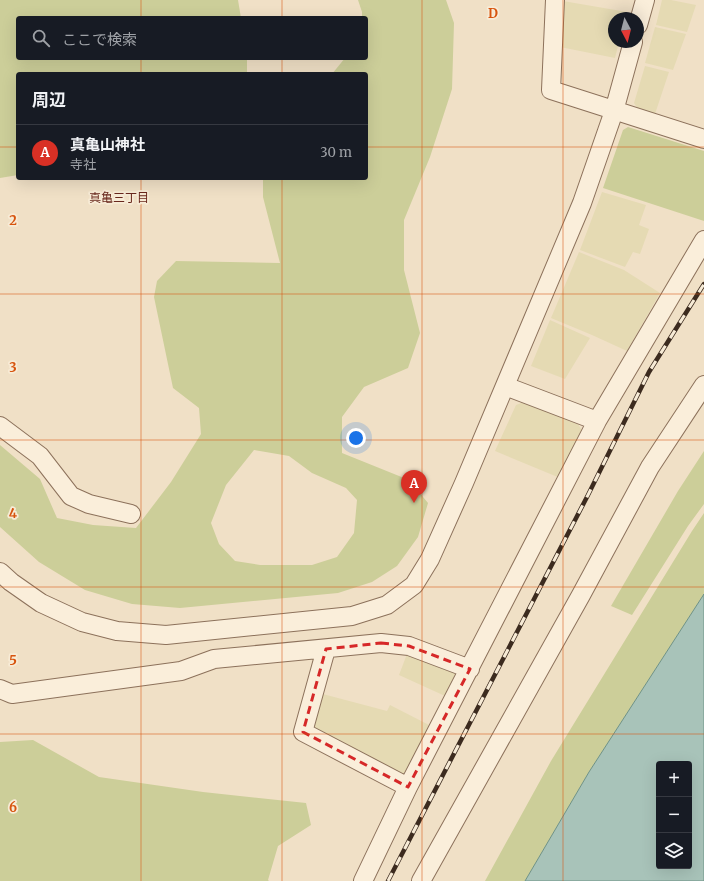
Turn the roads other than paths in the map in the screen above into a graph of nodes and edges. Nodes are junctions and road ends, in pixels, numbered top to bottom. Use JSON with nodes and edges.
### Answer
{"nodes":[{"id":1,"x":555,"y":0,"type":"edge"},
{"id":2,"x":645,"y":0,"type":"edge"},
{"id":3,"x":642,"y":12,"type":"edge"},
{"id":4,"x":631,"y":48,"type":"edge"},
{"id":5,"x":614,"y":111,"type":"junction"},
{"id":6,"x":702,"y":133,"type":"edge"},
{"id":7,"x":704,"y":240,"type":"edge"},
{"id":8,"x":704,"y":384,"type":"edge"},
{"id":9,"x":505,"y":386,"type":"junction"},
{"id":10,"x":597,"y":421,"type":"junction"},
{"id":11,"x":0,"y":426,"type":"edge"},
{"id":12,"x":131,"y":514,"type":"dead end"},
{"id":13,"x":0,"y":572,"type":"edge"},
{"id":14,"x":326,"y":649,"type":"junction"},
{"id":15,"x":470,"y":669,"type":"junction"},
{"id":16,"x":0,"y":689,"type":"edge"},
{"id":17,"x":408,"y":787,"type":"junction"},
{"id":18,"x":363,"y":881,"type":"edge"},
{"id":19,"x":421,"y":881,"type":"edge"}],
"edges":[{"from":1,"to":5,"type":"street"},
{"from":2,"to":3,"type":"street"},
{"from":4,"to":5,"type":"street"},
{"from":5,"to":6,"type":"street"},
{"from":5,"to":9,"type":"street"},
{"from":7,"to":10,"type":"street"},
{"from":8,"to":19,"type":"street"},
{"from":9,"to":10,"type":"street"},
{"from":9,"to":13,"type":"street"},
{"from":10,"to":15,"type":"street"},
{"from":11,"to":12,"type":"street"},
{"from":14,"to":15,"type":"street"},
{"from":14,"to":16,"type":"street"},
{"from":14,"to":17,"type":"street"},
{"from":15,"to":17,"type":"street"},
{"from":17,"to":18,"type":"street"}]}
